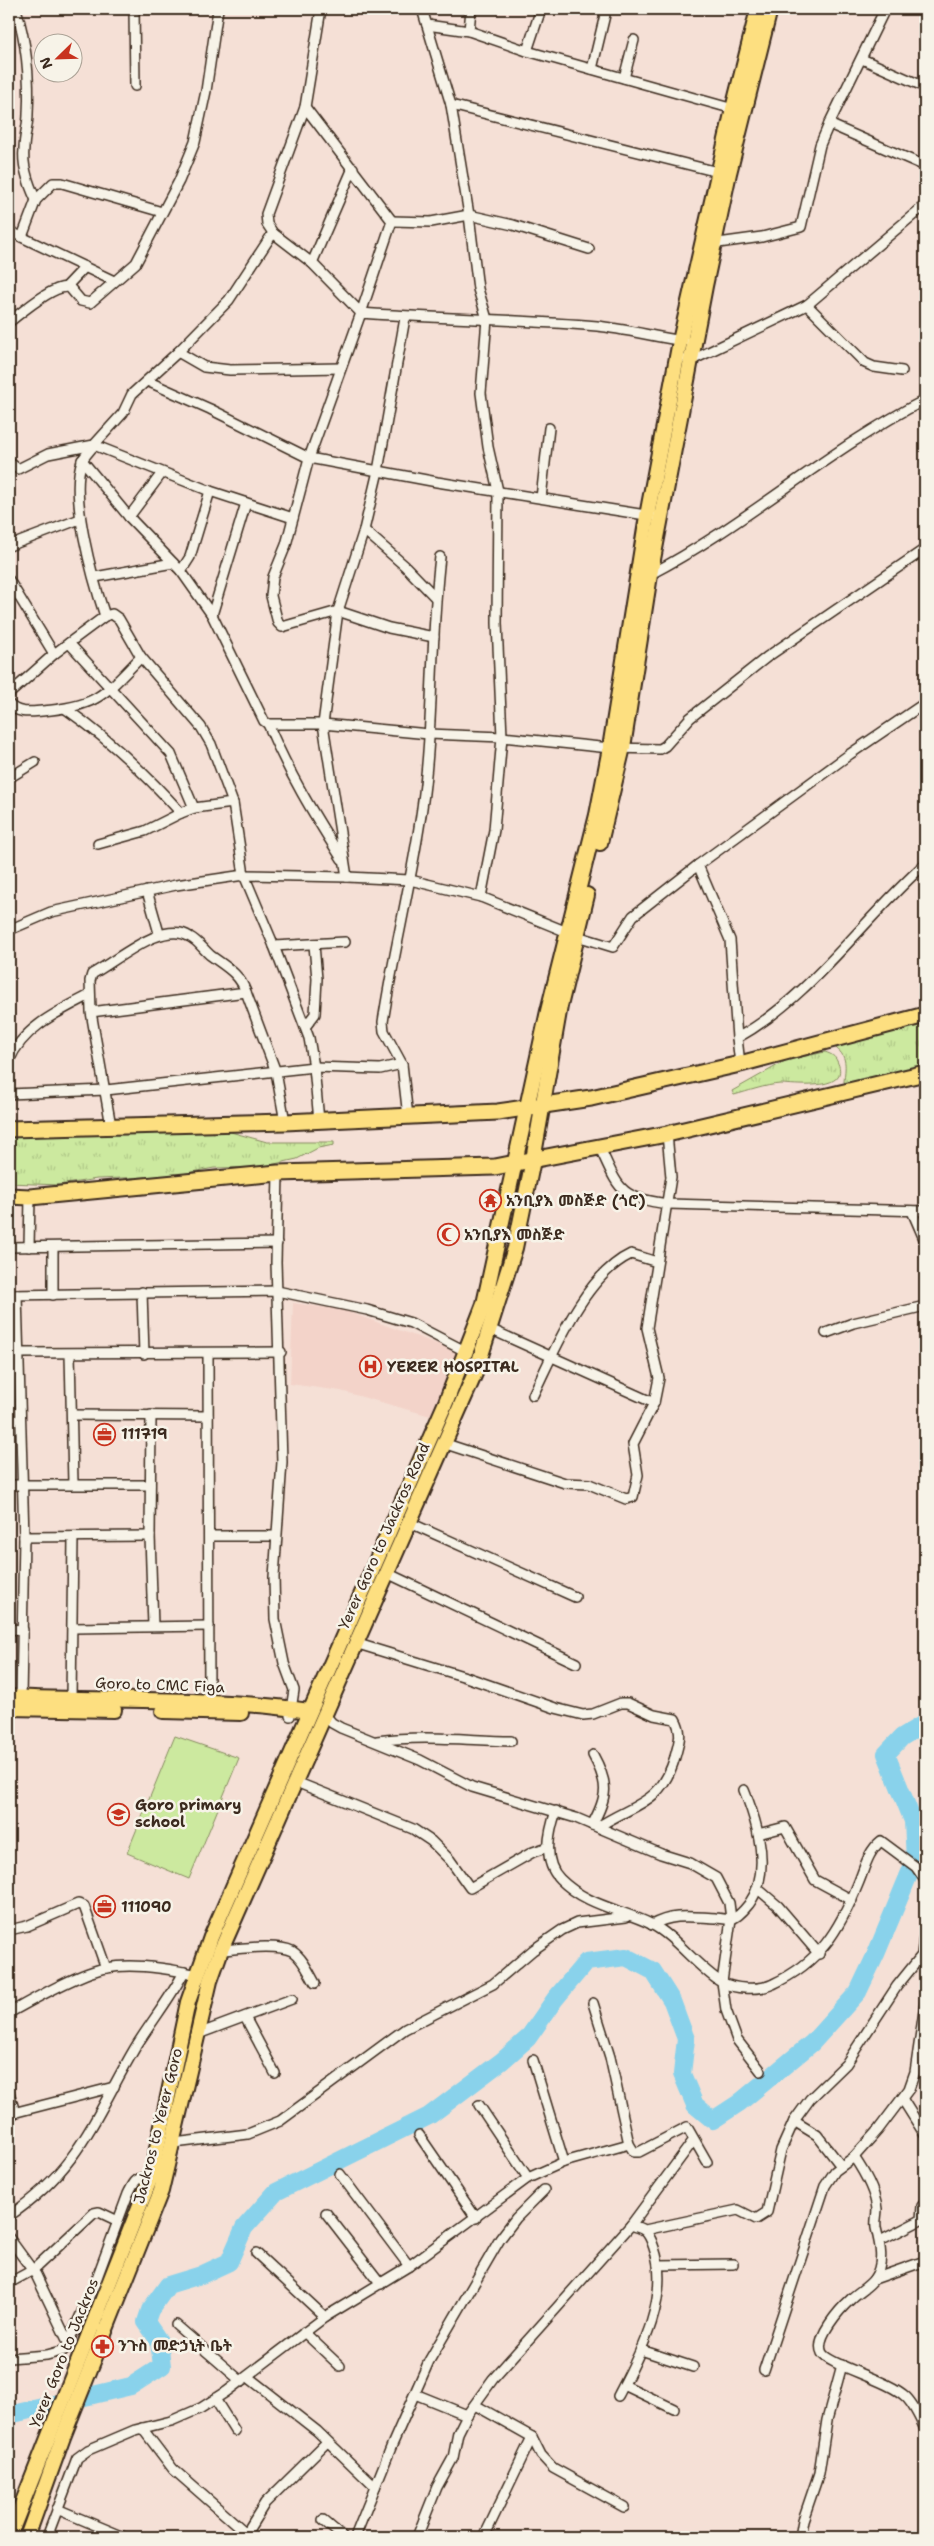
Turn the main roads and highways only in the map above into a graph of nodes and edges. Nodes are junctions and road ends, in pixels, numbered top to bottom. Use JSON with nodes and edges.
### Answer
{"nodes":[{"id":1,"x":758,"y":9,"type":"edge"},
{"id":2,"x":770,"y":9,"type":"edge"},
{"id":3,"x":738,"y":110,"type":"junction"},
{"id":4,"x":699,"y":283,"type":"junction"},
{"id":5,"x":654,"y":516,"type":"junction"},
{"id":6,"x":925,"y":1015,"type":"edge"},
{"id":7,"x":925,"y":1073,"type":"edge"},
{"id":8,"x":534,"y":1106,"type":"junction"},
{"id":9,"x":9,"y":1129,"type":"edge"},
{"id":10,"x":533,"y":1160,"type":"junction"},
{"id":11,"x":515,"y":1163,"type":"junction"},
{"id":12,"x":9,"y":1196,"type":"edge"},
{"id":13,"x":15,"y":1698,"type":"edge"},
{"id":14,"x":9,"y":1708,"type":"edge"},
{"id":15,"x":291,"y":1712,"type":"junction"},
{"id":16,"x":308,"y":1715,"type":"junction"},
{"id":17,"x":326,"y":1721,"type":"joint"},
{"id":18,"x":9,"y":2537,"type":"edge"},
{"id":19,"x":28,"y":2537,"type":"edge"}],
"edges":[{"from":1,"to":3,"type":"main road"},
{"from":2,"to":3,"type":"main road"},
{"from":3,"to":4,"type":"main road"},
{"from":4,"to":5,"type":"main road"},
{"from":4,"to":5,"type":"main road"},
{"from":5,"to":8,"type":"main road"},
{"from":6,"to":8,"type":"highway"},
{"from":7,"to":10,"type":"highway"},
{"from":8,"to":9,"type":"highway"},
{"from":8,"to":10,"type":"main road","name":"Yerer Goro to Jackros Road"},
{"from":8,"to":11,"type":"main road"},
{"from":10,"to":11,"type":"highway"},
{"from":10,"to":17,"type":"main road","name":"Yerer Goro to Jackros Road"},
{"from":11,"to":12,"type":"highway"},
{"from":11,"to":16,"type":"main road"},
{"from":13,"to":15,"type":"main road","name":"Goro to CMC Figa"},
{"from":14,"to":15,"type":"main road"},
{"from":15,"to":16,"type":"main road"},
{"from":16,"to":18,"type":"main road","name":"Yerer Goro to Jackros"},
{"from":17,"to":19,"type":"main road","name":"Jackros to Yerer Goro"}]}
